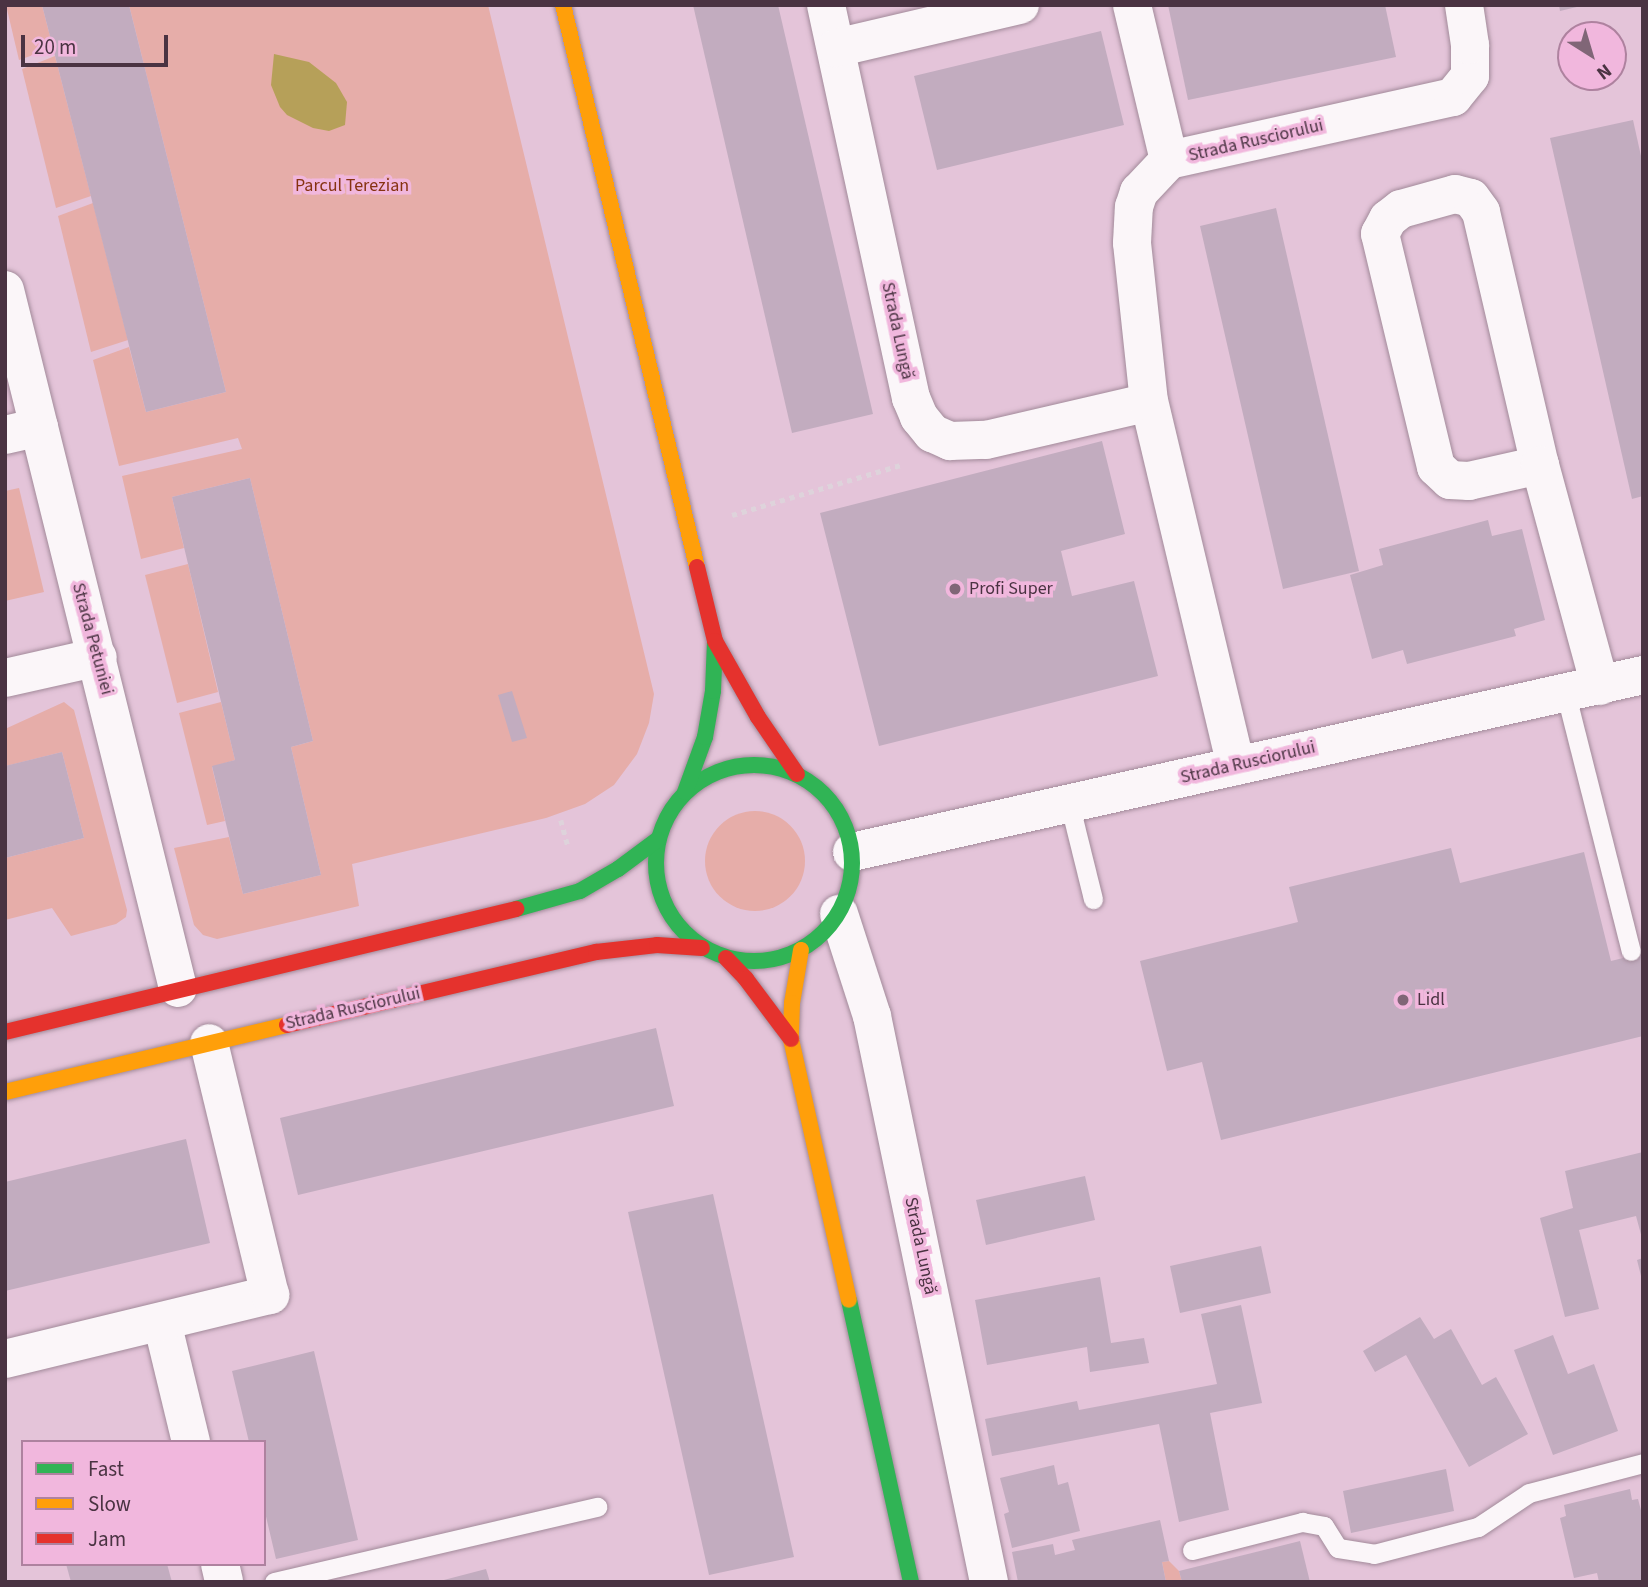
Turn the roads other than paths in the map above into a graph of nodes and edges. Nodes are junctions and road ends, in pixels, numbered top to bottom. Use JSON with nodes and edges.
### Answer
{"nodes":[{"id":1,"x":563,"y":5,"type":"edge"},
{"id":2,"x":826,"y":5,"type":"edge"},
{"id":3,"x":1020,"y":5,"type":"edge"},
{"id":4,"x":1132,"y":5,"type":"edge"},
{"id":5,"x":1464,"y":5,"type":"edge"},
{"id":6,"x":835,"y":48,"type":"junction"},
{"id":7,"x":1169,"y":160,"type":"junction"},
{"id":8,"x":5,"y":290,"type":"edge"},
{"id":9,"x":1149,"y":402,"type":"junction"},
{"id":10,"x":22,"y":431,"type":"edge"},
{"id":11,"x":1540,"y":465,"type":"junction"},
{"id":12,"x":715,"y":641,"type":"junction"},
{"id":13,"x":97,"y":657,"type":"junction"},
{"id":14,"x":1643,"y":675,"type":"edge"},
{"id":15,"x":5,"y":678,"type":"edge"},
{"id":16,"x":1583,"y":688,"type":"junction"},
{"id":17,"x":1236,"y":766,"type":"junction"},
{"id":18,"x":797,"y":774,"type":"junction"},
{"id":19,"x":685,"y":792,"type":"junction"},
{"id":20,"x":1070,"y":806,"type":"junction"},
{"id":21,"x":657,"y":840,"type":"junction"},
{"id":22,"x":852,"y":852,"type":"junction"},
{"id":23,"x":1093,"y":899,"type":"dead end"},
{"id":24,"x":839,"y":914,"type":"junction"},
{"id":25,"x":702,"y":948,"type":"junction"},
{"id":26,"x":801,"y":950,"type":"junction"},
{"id":27,"x":1630,"y":951,"type":"dead end"},
{"id":28,"x":726,"y":958,"type":"junction"},
{"id":29,"x":178,"y":988,"type":"junction"},
{"id":30,"x":5,"y":1032,"type":"edge"},
{"id":31,"x":791,"y":1039,"type":"junction"},
{"id":32,"x":209,"y":1043,"type":"junction"},
{"id":33,"x":5,"y":1092,"type":"edge"},
{"id":34,"x":163,"y":1322,"type":"junction"},
{"id":35,"x":5,"y":1359,"type":"edge"},
{"id":36,"x":191,"y":1440,"type":"edge"},
{"id":37,"x":1643,"y":1463,"type":"edge"},
{"id":38,"x":597,"y":1507,"type":"dead end"},
{"id":39,"x":1192,"y":1550,"type":"dead end"},
{"id":40,"x":274,"y":1582,"type":"edge"},
{"id":41,"x":911,"y":1582,"type":"edge"},
{"id":42,"x":989,"y":1582,"type":"edge"}],
"edges":[{"from":1,"to":12,"type":"main road"},
{"from":2,"to":6,"type":"street","name":"Strada Lungă"},
{"from":3,"to":6,"type":"street"},
{"from":4,"to":7,"type":"street"},
{"from":5,"to":7,"type":"street","name":"Strada Rusciorului"},
{"from":6,"to":9,"type":"street","name":"Strada Lungă"},
{"from":7,"to":9,"type":"street","name":"Strada Rusciorului"},
{"from":8,"to":10,"type":"street","name":"Strada Petuniei"},
{"from":9,"to":17,"type":"street","name":"Strada Rusciorului"},
{"from":10,"to":13,"type":"street","name":"Strada Petuniei"},
{"from":11,"to":11,"type":"street"},
{"from":11,"to":16,"type":"street"},
{"from":12,"to":18,"type":"main road"},
{"from":12,"to":19,"type":"main road"},
{"from":13,"to":15,"type":"street"},
{"from":13,"to":29,"type":"street","name":"Strada Petuniei"},
{"from":14,"to":16,"type":"street","name":"Strada Rusciorului"},
{"from":16,"to":17,"type":"street","name":"Strada Rusciorului"},
{"from":16,"to":27,"type":"lane"},
{"from":17,"to":20,"type":"street","name":"Strada Rusciorului"},
{"from":18,"to":19,"type":"main road"},
{"from":18,"to":22,"type":"main road"},
{"from":19,"to":21,"type":"main road"},
{"from":20,"to":22,"type":"street","name":"Strada Rusciorului"},
{"from":20,"to":23,"type":"lane"},
{"from":21,"to":25,"type":"main road"},
{"from":21,"to":29,"type":"main road"},
{"from":22,"to":24,"type":"main road"},
{"from":24,"to":26,"type":"main road"},
{"from":24,"to":42,"type":"street","name":"Strada Lungă"},
{"from":25,"to":28,"type":"main road"},
{"from":25,"to":32,"type":"main road","name":"Strada Rusciorului"},
{"from":26,"to":28,"type":"main road"},
{"from":26,"to":31,"type":"main road"},
{"from":28,"to":31,"type":"main road"},
{"from":29,"to":30,"type":"main road"},
{"from":31,"to":41,"type":"main road"},
{"from":32,"to":33,"type":"main road","name":"Strada Rusciorului"},
{"from":32,"to":34,"type":"street"},
{"from":34,"to":35,"type":"street"},
{"from":34,"to":36,"type":"street"},
{"from":37,"to":39,"type":"lane"},
{"from":38,"to":40,"type":"lane"}]}
